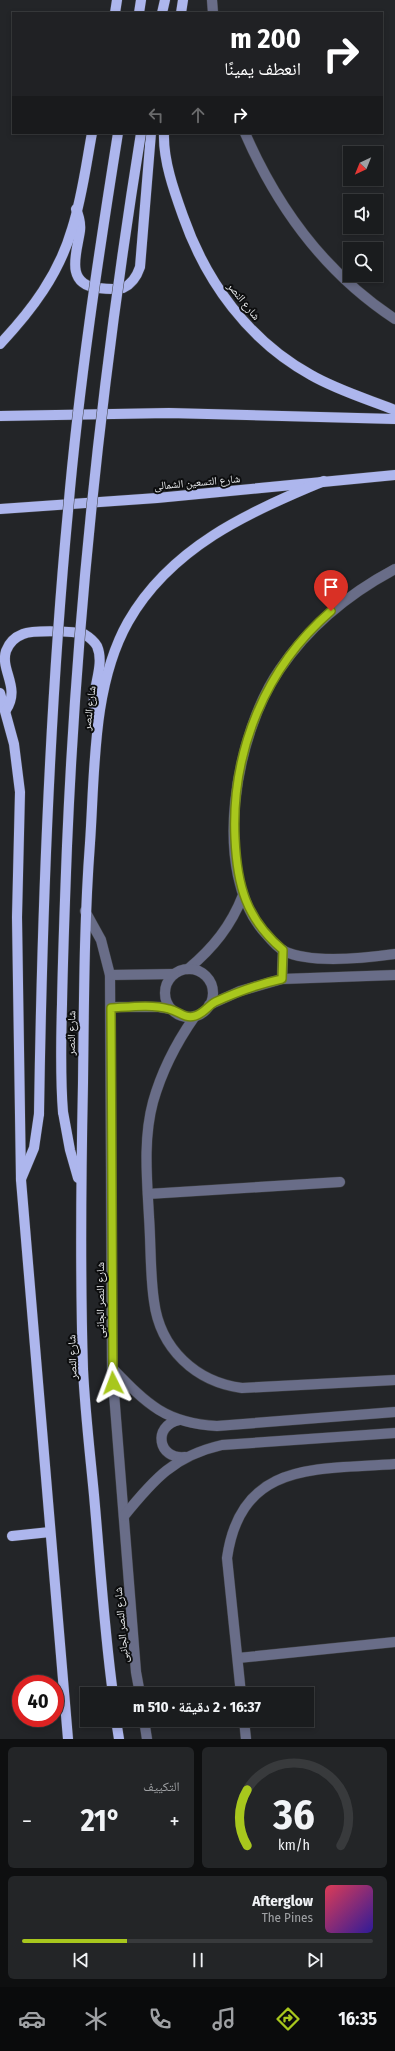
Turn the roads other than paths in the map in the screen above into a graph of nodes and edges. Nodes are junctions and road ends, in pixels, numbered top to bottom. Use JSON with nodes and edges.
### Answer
{"nodes":[{"id":1,"x":117,"y":0,"type":"edge"},
{"id":2,"x":141,"y":0,"type":"edge"},
{"id":3,"x":165,"y":0,"type":"edge"},
{"id":4,"x":184,"y":0,"type":"edge"},
{"id":5,"x":212,"y":0,"type":"edge"},
{"id":6,"x":115,"y":12,"type":"edge"},
{"id":7,"x":139,"y":12,"type":"edge"},
{"id":8,"x":162,"y":12,"type":"edge"},
{"id":9,"x":181,"y":12,"type":"edge"},
{"id":10,"x":213,"y":12,"type":"edge"},
{"id":11,"x":92,"y":134,"type":"edge"},
{"id":12,"x":118,"y":134,"type":"edge"},
{"id":13,"x":141,"y":134,"type":"edge"},
{"id":14,"x":151,"y":134,"type":"edge"},
{"id":15,"x":164,"y":134,"type":"edge"},
{"id":16,"x":244,"y":134,"type":"edge"},
{"id":17,"x":76,"y":210,"type":"junction"},
{"id":18,"x":395,"y":319,"type":"edge"},
{"id":19,"x":0,"y":344,"type":"edge"},
{"id":20,"x":395,"y":410,"type":"edge"},
{"id":21,"x":0,"y":416,"type":"edge"},
{"id":22,"x":395,"y":419,"type":"edge"},
{"id":23,"x":395,"y":476,"type":"edge"},
{"id":24,"x":324,"y":481,"type":"junction"},
{"id":25,"x":0,"y":509,"type":"edge"},
{"id":26,"x":395,"y":569,"type":"edge"},
{"id":27,"x":0,"y":693,"type":"edge"},
{"id":28,"x":6,"y":710,"type":"junction"},
{"id":29,"x":99,"y":720,"type":"junction"},
{"id":30,"x":243,"y":896,"type":"junction"},
{"id":31,"x":85,"y":911,"type":"junction"},
{"id":32,"x":283,"y":950,"type":"junction"},
{"id":33,"x":395,"y":954,"type":"edge"},
{"id":34,"x":188,"y":969,"type":"junction"},
{"id":35,"x":174,"y":974,"type":"junction"},
{"id":36,"x":110,"y":975,"type":"junction"},
{"id":37,"x":395,"y":975,"type":"edge"},
{"id":38,"x":282,"y":979,"type":"junction"},
{"id":39,"x":209,"y":1005,"type":"junction"},
{"id":40,"x":111,"y":1008,"type":"junction"},
{"id":41,"x":171,"y":1009,"type":"junction"},
{"id":42,"x":195,"y":1016,"type":"junction"},
{"id":43,"x":21,"y":1180,"type":"junction"},
{"id":44,"x":340,"y":1182,"type":"dead end"},
{"id":45,"x":81,"y":1188,"type":"junction"},
{"id":46,"x":148,"y":1194,"type":"junction"},
{"id":47,"x":112,"y":1368,"type":"junction"},
{"id":48,"x":395,"y":1380,"type":"edge"},
{"id":49,"x":395,"y":1412,"type":"edge"},
{"id":50,"x":179,"y":1420,"type":"junction"},
{"id":51,"x":395,"y":1433,"type":"edge"},
{"id":52,"x":185,"y":1457,"type":"junction"},
{"id":53,"x":395,"y":1464,"type":"edge"},
{"id":54,"x":124,"y":1516,"type":"junction"},
{"id":55,"x":50,"y":1532,"type":"junction"},
{"id":56,"x":12,"y":1536,"type":"dead end"},
{"id":57,"x":395,"y":1642,"type":"edge"},
{"id":58,"x":238,"y":1658,"type":"junction"},
{"id":59,"x":112,"y":1687,"type":"edge"},
{"id":60,"x":139,"y":1687,"type":"edge"},
{"id":61,"x":240,"y":1687,"type":"edge"},
{"id":62,"x":117,"y":1727,"type":"edge"},
{"id":63,"x":145,"y":1727,"type":"edge"},
{"id":64,"x":245,"y":1727,"type":"edge"},
{"id":65,"x":68,"y":1739,"type":"edge"},
{"id":66,"x":119,"y":1739,"type":"edge"},
{"id":67,"x":147,"y":1739,"type":"edge"},
{"id":68,"x":246,"y":1739,"type":"edge"}],
"edges":[{"from":1,"to":6,"type":"main road"},
{"from":2,"to":7,"type":"main road"},
{"from":3,"to":8,"type":"main road"},
{"from":4,"to":9,"type":"main road"},
{"from":5,"to":10,"type":"street"},
{"from":11,"to":17,"type":"main road"},
{"from":12,"to":43,"type":"main road","bridge":true},
{"from":13,"to":45,"type":"main road","bridge":true},
{"from":14,"to":17,"type":"main road"},
{"from":15,"to":20,"type":"main road","name":"شارع النصر"},
{"from":16,"to":18,"type":"street"},
{"from":17,"to":19,"type":"main road"},
{"from":21,"to":22,"type":"main road"},
{"from":23,"to":24,"type":"main road","name":"شارع التسعين الشمالى"},
{"from":24,"to":25,"type":"main road","name":"شارع التسعين الشمالى"},
{"from":24,"to":29,"type":"main road","name":"شارع النصر"},
{"from":26,"to":30,"type":"street"},
{"from":27,"to":28,"type":"main road"},
{"from":28,"to":29,"type":"main road"},
{"from":28,"to":43,"type":"main road"},
{"from":29,"to":31,"type":"main road","name":"شارع النصر"},
{"from":30,"to":32,"type":"street"},
{"from":30,"to":34,"type":"street"},
{"from":31,"to":36,"type":"street","name":"شارع النصر الجانبى"},
{"from":31,"to":45,"type":"main road","name":"شارع النصر"},
{"from":32,"to":33,"type":"street"},
{"from":32,"to":38,"type":"street"},
{"from":34,"to":35,"type":"street"},
{"from":34,"to":39,"type":"street"},
{"from":35,"to":36,"type":"street"},
{"from":35,"to":41,"type":"street"},
{"from":36,"to":40,"type":"street","name":"شارع النصر الجانبى"},
{"from":37,"to":38,"type":"street"},
{"from":38,"to":39,"type":"street"},
{"from":39,"to":42,"type":"street"},
{"from":40,"to":41,"type":"street"},
{"from":40,"to":47,"type":"street","name":"شارع النصر الجانبى"},
{"from":41,"to":42,"type":"street"},
{"from":42,"to":46,"type":"street"},
{"from":43,"to":55,"type":"main road"},
{"from":44,"to":46,"type":"street"},
{"from":45,"to":59,"type":"main road","name":"شارع النصر"},
{"from":46,"to":48,"type":"street"},
{"from":47,"to":50,"type":"street"},
{"from":47,"to":54,"type":"street","name":"شارع النصر الجانبى"},
{"from":49,"to":50,"type":"street"},
{"from":50,"to":52,"type":"street"},
{"from":51,"to":52,"type":"street"},
{"from":52,"to":54,"type":"street"},
{"from":53,"to":58,"type":"street"},
{"from":54,"to":60,"type":"street","name":"شارع النصر الجانبى"},
{"from":55,"to":56,"type":"main road"},
{"from":55,"to":65,"type":"main road"},
{"from":57,"to":58,"type":"street"},
{"from":58,"to":61,"type":"street"},
{"from":62,"to":66,"type":"main road"},
{"from":63,"to":67,"type":"street"},
{"from":64,"to":68,"type":"street"}]}
